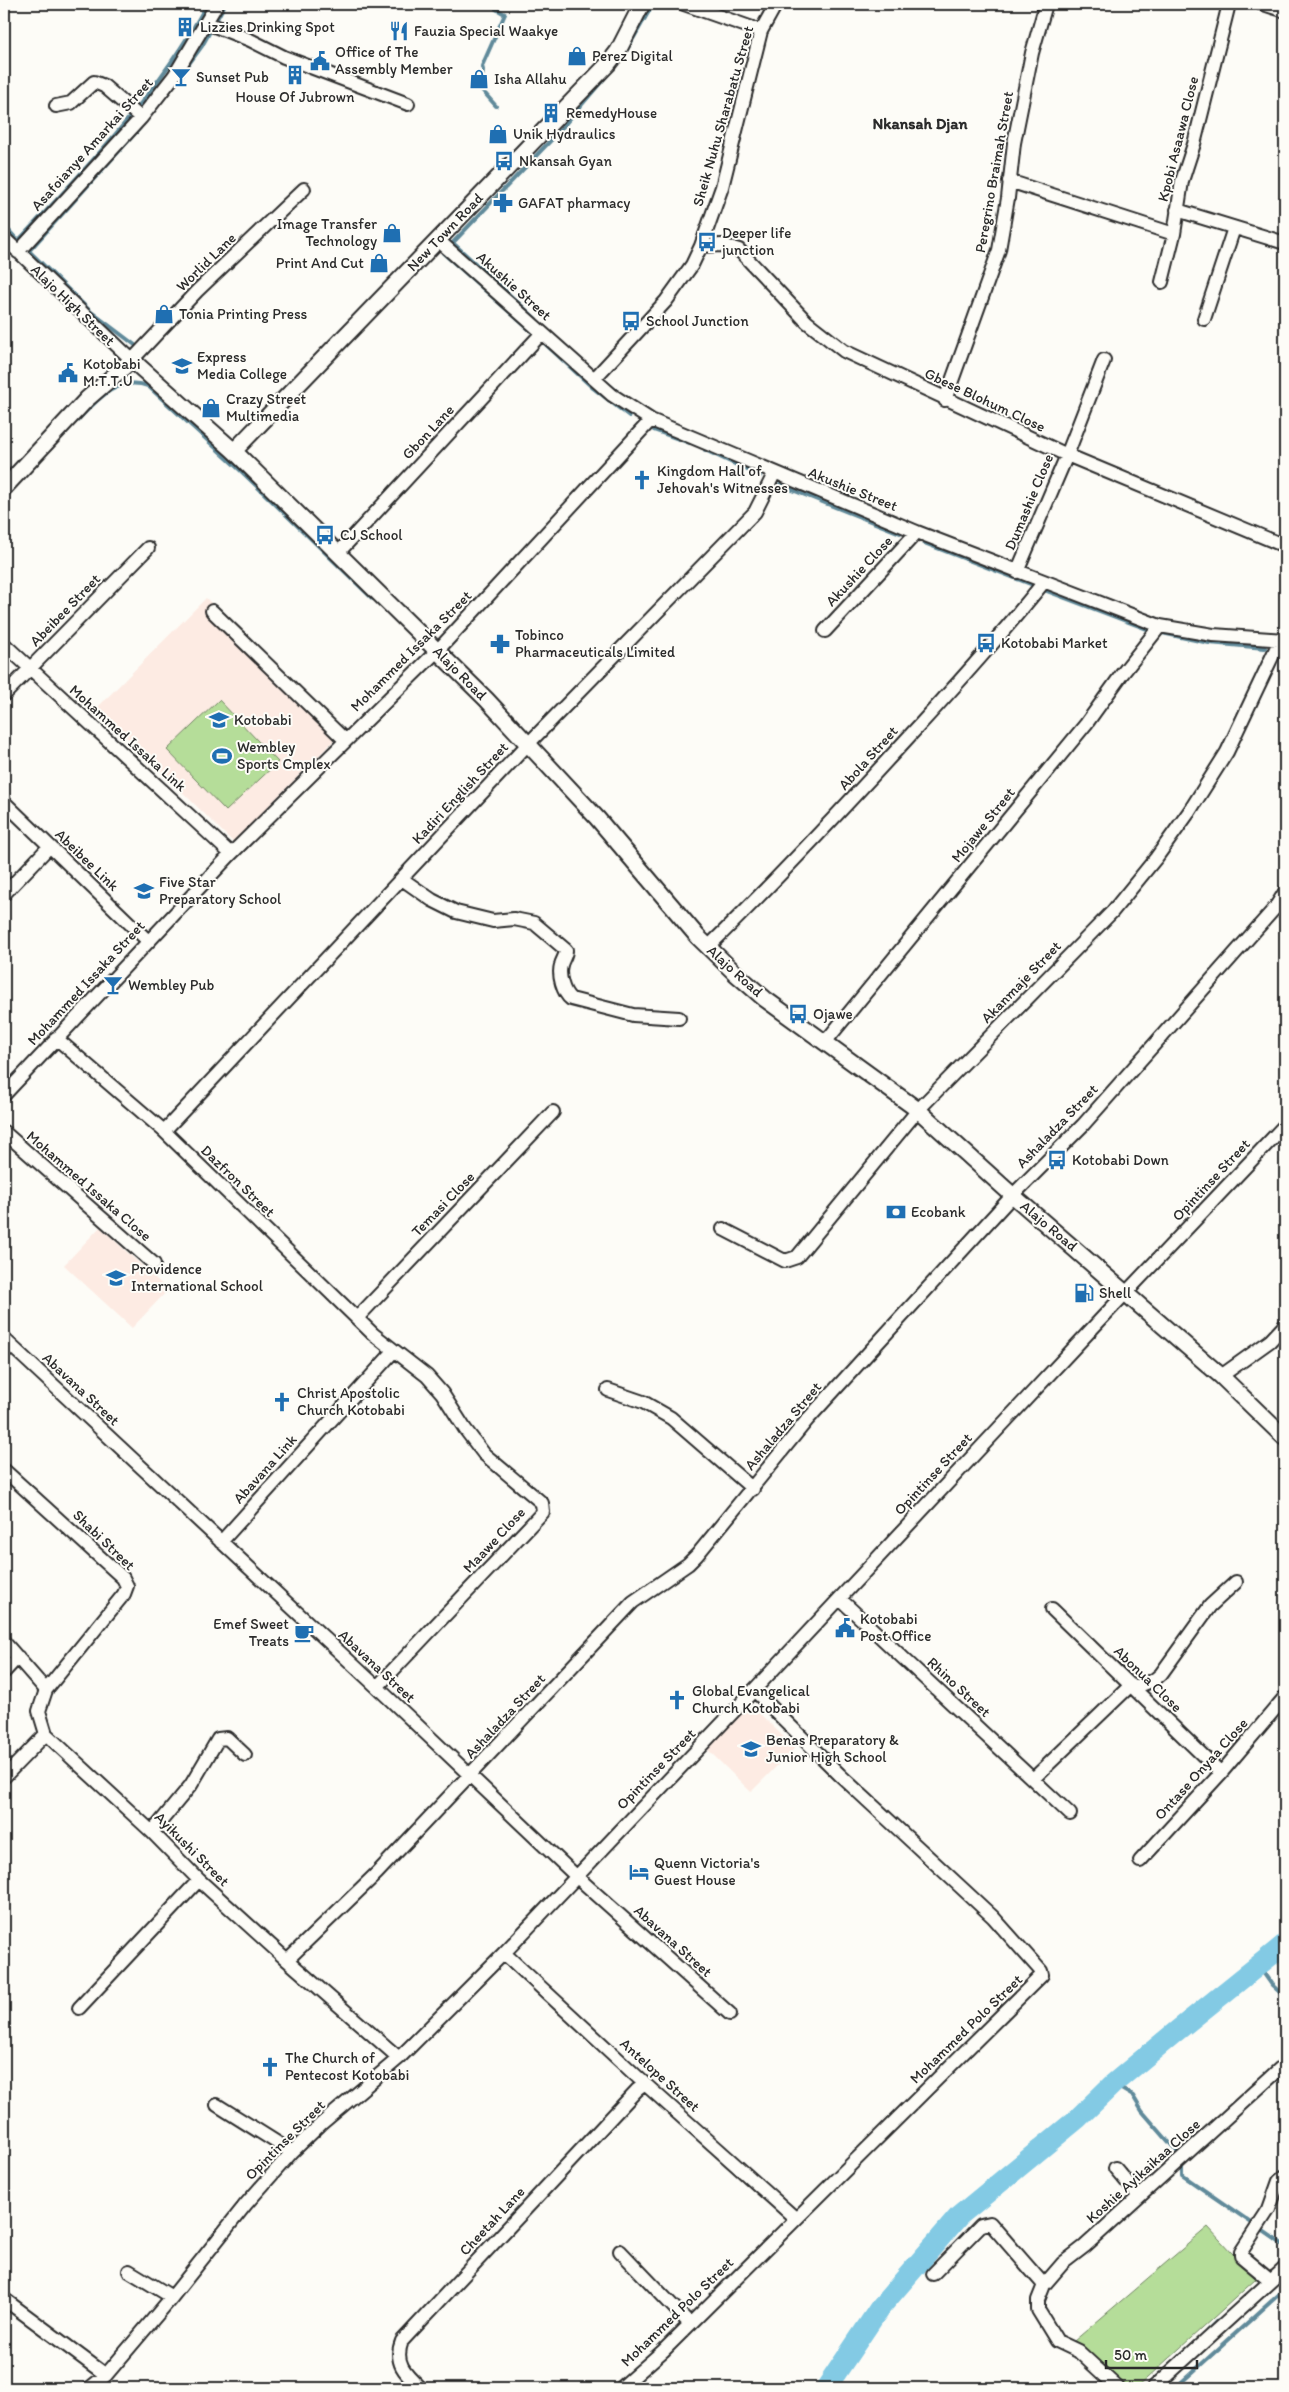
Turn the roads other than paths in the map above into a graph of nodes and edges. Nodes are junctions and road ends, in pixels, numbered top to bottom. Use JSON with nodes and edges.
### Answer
{"nodes":[{"id":1,"x":218,"y":4,"type":"edge"},
{"id":2,"x":642,"y":4,"type":"edge"},
{"id":3,"x":684,"y":4,"type":"edge"},
{"id":4,"x":776,"y":4,"type":"edge"},
{"id":5,"x":1046,"y":4,"type":"edge"},
{"id":6,"x":1229,"y":4,"type":"edge"},
{"id":7,"x":1263,"y":4,"type":"edge"},
{"id":8,"x":1285,"y":11,"type":"edge"},
{"id":9,"x":207,"y":23,"type":"junction"},
{"id":10,"x":761,"y":31,"type":"junction"},
{"id":11,"x":408,"y":104,"type":"dead end"},
{"id":12,"x":56,"y":106,"type":"dead end"},
{"id":13,"x":142,"y":118,"type":"junction"},
{"id":14,"x":1009,"y":181,"type":"junction"},
{"id":15,"x":304,"y":188,"type":"dead end"},
{"id":16,"x":1177,"y":210,"type":"junction"},
{"id":17,"x":1234,"y":228,"type":"junction"},
{"id":18,"x":1174,"y":234,"type":"junction"},
{"id":19,"x":4,"y":238,"type":"edge"},
{"id":20,"x":438,"y":240,"type":"junction"},
{"id":21,"x":1285,"y":242,"type":"edge"},
{"id":22,"x":701,"y":246,"type":"junction"},
{"id":23,"x":18,"y":252,"type":"junction"},
{"id":24,"x":1162,"y":282,"type":"dead end"},
{"id":25,"x":1204,"y":319,"type":"dead end"},
{"id":26,"x":542,"y":333,"type":"junction"},
{"id":27,"x":132,"y":360,"type":"junction"},
{"id":28,"x":1104,"y":360,"type":"dead end"},
{"id":29,"x":594,"y":380,"type":"junction"},
{"id":30,"x":945,"y":400,"type":"junction"},
{"id":31,"x":651,"y":420,"type":"junction"},
{"id":32,"x":234,"y":450,"type":"junction"},
{"id":33,"x":1067,"y":456,"type":"junction"},
{"id":34,"x":774,"y":474,"type":"junction"},
{"id":35,"x":4,"y":488,"type":"edge"},
{"id":36,"x":918,"y":532,"type":"junction"},
{"id":37,"x":1285,"y":546,"type":"edge"},
{"id":38,"x":148,"y":548,"type":"dead end"},
{"id":39,"x":338,"y":553,"type":"junction"},
{"id":40,"x":1017,"y":572,"type":"junction"},
{"id":41,"x":1043,"y":583,"type":"junction"},
{"id":42,"x":212,"y":611,"type":"dead end"},
{"id":43,"x":1160,"y":626,"type":"junction"},
{"id":44,"x":825,"y":631,"type":"dead end"},
{"id":45,"x":1283,"y":640,"type":"edge"},
{"id":46,"x":4,"y":644,"type":"edge"},
{"id":47,"x":438,"y":650,"type":"junction"},
{"id":48,"x":29,"y":670,"type":"junction"},
{"id":49,"x":4,"y":695,"type":"edge"},
{"id":50,"x":345,"y":740,"type":"junction"},
{"id":51,"x":529,"y":744,"type":"junction"},
{"id":52,"x":4,"y":802,"type":"edge"},
{"id":53,"x":49,"y":847,"type":"junction"},
{"id":54,"x":232,"y":854,"type":"junction"},
{"id":55,"x":402,"y":879,"type":"junction"},
{"id":56,"x":1285,"y":892,"type":"edge"},
{"id":57,"x":4,"y":894,"type":"edge"},
{"id":58,"x":148,"y":941,"type":"junction"},
{"id":59,"x":708,"y":947,"type":"junction"},
{"id":60,"x":679,"y":1018,"type":"dead end"},
{"id":61,"x":56,"y":1038,"type":"junction"},
{"id":62,"x":826,"y":1041,"type":"junction"},
{"id":63,"x":4,"y":1095,"type":"edge"},
{"id":64,"x":918,"y":1110,"type":"junction"},
{"id":65,"x":553,"y":1112,"type":"dead end"},
{"id":66,"x":1285,"y":1125,"type":"edge"},
{"id":67,"x":164,"y":1131,"type":"junction"},
{"id":68,"x":4,"y":1132,"type":"edge"},
{"id":69,"x":1014,"y":1195,"type":"junction"},
{"id":70,"x":723,"y":1229,"type":"dead end"},
{"id":71,"x":154,"y":1264,"type":"dead end"},
{"id":72,"x":1127,"y":1293,"type":"junction"},
{"id":73,"x":357,"y":1318,"type":"junction"},
{"id":74,"x":1285,"y":1325,"type":"edge"},
{"id":75,"x":4,"y":1339,"type":"edge"},
{"id":76,"x":1280,"y":1339,"type":"edge"},
{"id":77,"x":393,"y":1352,"type":"junction"},
{"id":78,"x":1221,"y":1376,"type":"junction"},
{"id":79,"x":608,"y":1390,"type":"dead end"},
{"id":80,"x":1285,"y":1438,"type":"edge"},
{"id":81,"x":4,"y":1470,"type":"edge"},
{"id":82,"x":753,"y":1489,"type":"junction"},
{"id":83,"x":221,"y":1542,"type":"junction"},
{"id":84,"x":1236,"y":1582,"type":"dead end"},
{"id":85,"x":840,"y":1598,"type":"junction"},
{"id":86,"x":1052,"y":1609,"type":"dead end"},
{"id":87,"x":4,"y":1642,"type":"edge"},
{"id":88,"x":18,"y":1657,"type":"junction"},
{"id":89,"x":4,"y":1672,"type":"edge"},
{"id":90,"x":1133,"y":1686,"type":"junction"},
{"id":91,"x":377,"y":1687,"type":"junction"},
{"id":92,"x":46,"y":1690,"type":"junction"},
{"id":93,"x":754,"y":1690,"type":"junction"},
{"id":94,"x":1285,"y":1697,"type":"edge"},
{"id":95,"x":46,"y":1734,"type":"junction"},
{"id":96,"x":245,"y":1755,"type":"dead end"},
{"id":97,"x":1221,"y":1773,"type":"junction"},
{"id":98,"x":470,"y":1776,"type":"junction"},
{"id":99,"x":4,"y":1777,"type":"edge"},
{"id":100,"x":1033,"y":1779,"type":"junction"},
{"id":101,"x":1070,"y":1814,"type":"dead end"},
{"id":102,"x":152,"y":1832,"type":"junction"},
{"id":103,"x":1140,"y":1861,"type":"dead end"},
{"id":104,"x":576,"y":1876,"type":"junction"},
{"id":105,"x":199,"y":1880,"type":"junction"},
{"id":106,"x":504,"y":1953,"type":"junction"},
{"id":107,"x":286,"y":1960,"type":"junction"},
{"id":108,"x":80,"y":2008,"type":"dead end"},
{"id":109,"x":730,"y":2014,"type":"dead end"},
{"id":110,"x":400,"y":2058,"type":"junction"},
{"id":111,"x":1285,"y":2064,"type":"edge"},
{"id":112,"x":645,"y":2084,"type":"junction"},
{"id":113,"x":218,"y":2105,"type":"dead end"},
{"id":114,"x":292,"y":2152,"type":"junction"},
{"id":115,"x":1115,"y":2168,"type":"dead end"},
{"id":116,"x":1285,"y":2176,"type":"edge"},
{"id":117,"x":1139,"y":2196,"type":"junction"},
{"id":118,"x":795,"y":2218,"type":"junction"},
{"id":119,"x":620,"y":2251,"type":"dead end"},
{"id":120,"x":1285,"y":2268,"type":"edge"},
{"id":121,"x":130,"y":2271,"type":"dead end"},
{"id":122,"x":933,"y":2274,"type":"dead end"},
{"id":123,"x":1271,"y":2281,"type":"junction"},
{"id":124,"x":1044,"y":2285,"type":"junction"},
{"id":125,"x":172,"y":2298,"type":"junction"},
{"id":126,"x":4,"y":2299,"type":"edge"},
{"id":127,"x":690,"y":2324,"type":"junction"},
{"id":128,"x":106,"y":2375,"type":"junction"},
{"id":129,"x":627,"y":2386,"type":"edge"},
{"id":130,"x":90,"y":2388,"type":"edge"},
{"id":131,"x":421,"y":2388,"type":"edge"},
{"id":132,"x":1118,"y":2388,"type":"edge"},
{"id":133,"x":1153,"y":2388,"type":"edge"}],
"edges":[{"from":1,"to":9,"type":"street","name":"Asafoianye Amarkai Street"},
{"from":2,"to":20,"type":"street","name":"New Town Road"},
{"from":3,"to":10,"type":"street"},
{"from":4,"to":10,"type":"street","name":"Sheik Nuhu Sharabatu Street"},
{"from":5,"to":14,"type":"street","name":"Peregrino Braimah Street"},
{"from":6,"to":16,"type":"street","name":"Kpobi Asaawa Close"},
{"from":7,"to":8,"type":"street"},
{"from":9,"to":11,"type":"street"},
{"from":9,"to":13,"type":"street","name":"Asafoianye Amarkai Street"},
{"from":10,"to":22,"type":"street","name":"Sheik Nuhu Sharabatu Street"},
{"from":12,"to":13,"type":"street"},
{"from":13,"to":23,"type":"street","name":"Asafoianye Amarkai Street"},
{"from":14,"to":18,"type":"street"},
{"from":14,"to":30,"type":"street","name":"Peregrino Braimah Street"},
{"from":15,"to":27,"type":"street","name":"Worlid Lane"},
{"from":16,"to":17,"type":"street"},
{"from":16,"to":18,"type":"street","name":"Kpobi Asaawa Close"},
{"from":17,"to":21,"type":"street"},
{"from":17,"to":25,"type":"street"},
{"from":18,"to":24,"type":"street","name":"Kpobi Asaawa Close"},
{"from":19,"to":23,"type":"street","name":"Alajo High Street"},
{"from":20,"to":26,"type":"street","name":"Akushie Street"},
{"from":20,"to":32,"type":"street","name":"New Town Road"},
{"from":22,"to":29,"type":"street","name":"Sheik Nuhu Sharabatu Street"},
{"from":22,"to":30,"type":"street","name":"Gbese Blohum Close"},
{"from":23,"to":27,"type":"street","name":"Alajo High Street"},
{"from":26,"to":29,"type":"street","name":"Akushie Street"},
{"from":26,"to":39,"type":"street","name":"Gbon Lane"},
{"from":27,"to":32,"type":"street","name":"Alajo High Street"},
{"from":27,"to":35,"type":"street"},
{"from":28,"to":33,"type":"street","name":"Dumashie Close"},
{"from":29,"to":31,"type":"street","name":"Akushie Street"},
{"from":30,"to":33,"type":"street","name":"Gbese Blohum Close"},
{"from":31,"to":34,"type":"street","name":"Akushie Street"},
{"from":31,"to":47,"type":"street","name":"Mohammed Issaka Street"},
{"from":32,"to":39,"type":"street","name":"Alajo Road"},
{"from":33,"to":37,"type":"street","name":"Gbese Blohum Close"},
{"from":33,"to":40,"type":"street","name":"Dumashie Close"},
{"from":34,"to":36,"type":"street","name":"Akushie Street"},
{"from":34,"to":51,"type":"street","name":"Kadiri English Street"},
{"from":36,"to":40,"type":"street","name":"Akushie Street"},
{"from":36,"to":44,"type":"street","name":"Akushie Close"},
{"from":38,"to":48,"type":"street","name":"Abeibee Street"},
{"from":39,"to":47,"type":"street","name":"Alajo Road"},
{"from":40,"to":41,"type":"street","name":"Akushie Street"},
{"from":41,"to":43,"type":"street","name":"Akushie Street"},
{"from":41,"to":59,"type":"street","name":"Abola Street"},
{"from":42,"to":50,"type":"street"},
{"from":43,"to":45,"type":"street","name":"Akushie Street"},
{"from":43,"to":62,"type":"street","name":"Mojawe Street"},
{"from":45,"to":64,"type":"street","name":"Akanmaje Street"},
{"from":46,"to":48,"type":"street","name":"Mohammed Issaka Link"},
{"from":47,"to":50,"type":"street","name":"Mohammed Issaka Street"},
{"from":47,"to":51,"type":"street","name":"Alajo Road"},
{"from":48,"to":49,"type":"street","name":"Abeibee Street"},
{"from":48,"to":54,"type":"street","name":"Mohammed Issaka Link"},
{"from":50,"to":54,"type":"street","name":"Mohammed Issaka Street"},
{"from":51,"to":55,"type":"street","name":"Kadiri English Street"},
{"from":51,"to":59,"type":"street","name":"Alajo Road"},
{"from":52,"to":53,"type":"street","name":"Abeibee Link"},
{"from":53,"to":57,"type":"street"},
{"from":53,"to":58,"type":"street","name":"Abeibee Link"},
{"from":54,"to":58,"type":"street","name":"Mohammed Issaka Street"},
{"from":55,"to":60,"type":"street"},
{"from":55,"to":67,"type":"street","name":"Kadiri English Street"},
{"from":56,"to":69,"type":"street","name":"Ashaladza Street"},
{"from":58,"to":61,"type":"street","name":"Mohammed Issaka Street"},
{"from":59,"to":62,"type":"street","name":"Alajo Road"},
{"from":61,"to":63,"type":"street","name":"Mohammed Issaka Street"},
{"from":61,"to":67,"type":"street","name":"Dazfron Street"},
{"from":62,"to":64,"type":"street","name":"Alajo Road"},
{"from":64,"to":69,"type":"street","name":"Alajo Road"},
{"from":64,"to":70,"type":"street","name":"Akanmaje Street"},
{"from":65,"to":73,"type":"street","name":"Temasi Close"},
{"from":66,"to":72,"type":"street","name":"Opintinse Street"},
{"from":67,"to":73,"type":"street","name":"Dazfron Street"},
{"from":68,"to":71,"type":"street","name":"Mohammed Issaka Close"},
{"from":69,"to":72,"type":"street","name":"Alajo Road"},
{"from":69,"to":82,"type":"street","name":"Ashaladza Street"},
{"from":72,"to":78,"type":"street","name":"Alajo Road"},
{"from":72,"to":85,"type":"street","name":"Opintinse Street"},
{"from":73,"to":77,"type":"street","name":"Dazfron Street"},
{"from":74,"to":76,"type":"street"},
{"from":75,"to":83,"type":"street","name":"Abavana Street"},
{"from":76,"to":78,"type":"street"},
{"from":77,"to":83,"type":"street","name":"Abavana Link"},
{"from":77,"to":91,"type":"street","name":"Maawe Close"},
{"from":78,"to":80,"type":"street","name":"Alajo Road"},
{"from":79,"to":82,"type":"street"},
{"from":81,"to":92,"type":"street","name":"Shabi Street"},
{"from":82,"to":98,"type":"street","name":"Ashaladza Street"},
{"from":83,"to":91,"type":"street","name":"Abavana Street"},
{"from":84,"to":90,"type":"street"},
{"from":85,"to":93,"type":"street","name":"Opintinse Street"},
{"from":85,"to":100,"type":"street","name":"Rhino Street"},
{"from":86,"to":90,"type":"street","name":"Abonua Close"},
{"from":87,"to":88,"type":"street"},
{"from":88,"to":89,"type":"street"},
{"from":88,"to":92,"type":"street"},
{"from":90,"to":97,"type":"street","name":"Abonua Close"},
{"from":90,"to":100,"type":"street"},
{"from":91,"to":98,"type":"street","name":"Abavana Street"},
{"from":92,"to":95,"type":"street"},
{"from":93,"to":104,"type":"street","name":"Opintinse Street"},
{"from":93,"to":118,"type":"street","name":"Mohammed Polo Street"},
{"from":94,"to":97,"type":"street","name":"Ontase Onyaa Close"},
{"from":95,"to":99,"type":"street"},
{"from":95,"to":102,"type":"street","name":"Ayikushi Street"},
{"from":96,"to":102,"type":"street"},
{"from":97,"to":103,"type":"street","name":"Ontase Onyaa Close"},
{"from":98,"to":104,"type":"street","name":"Abavana Street"},
{"from":98,"to":107,"type":"street","name":"Ashaladza Street"},
{"from":100,"to":101,"type":"street","name":"Rhino Street"},
{"from":102,"to":105,"type":"street","name":"Ayikushi Street"},
{"from":104,"to":106,"type":"street","name":"Opintinse Street"},
{"from":104,"to":109,"type":"street","name":"Abavana Street"},
{"from":105,"to":107,"type":"street","name":"Ayikushi Street"},
{"from":105,"to":108,"type":"street"},
{"from":106,"to":110,"type":"street","name":"Opintinse Street"},
{"from":106,"to":112,"type":"street","name":"Antelope Street"},
{"from":107,"to":110,"type":"street","name":"Ayikushi Street"},
{"from":110,"to":114,"type":"street","name":"Opintinse Street"},
{"from":111,"to":117,"type":"street","name":"Koshie Ayikaikaa Close"},
{"from":112,"to":118,"type":"street","name":"Antelope Street"},
{"from":112,"to":131,"type":"street","name":"Cheetah Lane"},
{"from":113,"to":114,"type":"street"},
{"from":114,"to":125,"type":"street","name":"Opintinse Street"},
{"from":115,"to":117,"type":"street"},
{"from":116,"to":123,"type":"street"},
{"from":117,"to":124,"type":"street","name":"Koshie Ayikaikaa Close"},
{"from":118,"to":127,"type":"street","name":"Mohammed Polo Street"},
{"from":119,"to":127,"type":"street"},
{"from":120,"to":123,"type":"street"},
{"from":121,"to":125,"type":"street"},
{"from":122,"to":124,"type":"street"},
{"from":123,"to":133,"type":"street"},
{"from":124,"to":132,"type":"street","name":"Koshie Ayikaikaa Close"},
{"from":125,"to":128,"type":"street","name":"Opintinse Street"},
{"from":126,"to":128,"type":"street"},
{"from":127,"to":129,"type":"street","name":"Mohammed Polo Street"},
{"from":128,"to":130,"type":"street","name":"Opintinse Street"}]}
